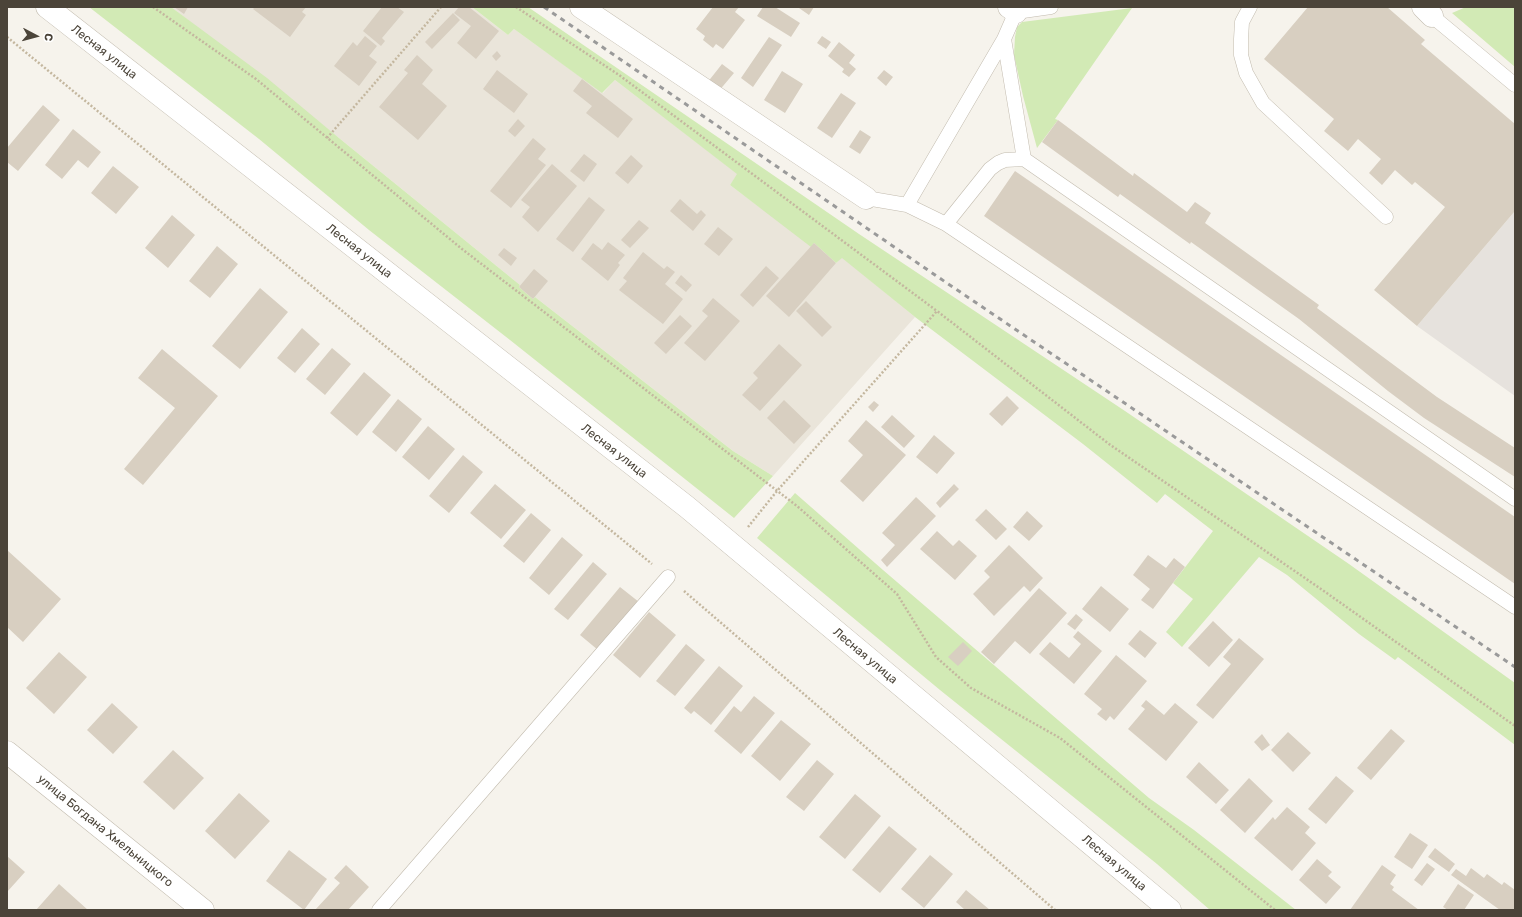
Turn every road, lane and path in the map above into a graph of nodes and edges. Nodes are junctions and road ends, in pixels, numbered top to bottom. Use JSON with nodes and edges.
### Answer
{"nodes":[{"id":1,"x":46,"y":7,"type":"edge"},
{"id":2,"x":153,"y":7,"type":"edge"},
{"id":3,"x":441,"y":7,"type":"edge"},
{"id":4,"x":516,"y":7,"type":"edge"},
{"id":5,"x":581,"y":7,"type":"edge"},
{"id":6,"x":1051,"y":7,"type":"edge"},
{"id":7,"x":1250,"y":7,"type":"edge"},
{"id":8,"x":1014,"y":9,"type":"edge"},
{"id":9,"x":1427,"y":12,"type":"edge"},
{"id":10,"x":7,"y":37,"type":"edge"},
{"id":11,"x":1004,"y":39,"type":"junction"},
{"id":12,"x":1515,"y":85,"type":"edge"},
{"id":13,"x":327,"y":138,"type":"junction"},
{"id":14,"x":1024,"y":159,"type":"junction"},
{"id":15,"x":866,"y":198,"type":"joint"},
{"id":16,"x":907,"y":205,"type":"junction"},
{"id":17,"x":1386,"y":217,"type":"dead end"},
{"id":18,"x":946,"y":224,"type":"junction"},
{"id":19,"x":937,"y":311,"type":"junction"},
{"id":20,"x":777,"y":491,"type":"junction"},
{"id":21,"x":1515,"y":499,"type":"edge"},
{"id":22,"x":732,"y":546,"type":"junction"},
{"id":23,"x":668,"y":577,"type":"junction"},
{"id":24,"x":1515,"y":607,"type":"edge"},
{"id":25,"x":1515,"y":726,"type":"edge"},
{"id":26,"x":7,"y":752,"type":"edge"},
{"id":27,"x":203,"y":910,"type":"edge"},
{"id":28,"x":379,"y":910,"type":"edge"},
{"id":29,"x":1055,"y":910,"type":"edge"},
{"id":30,"x":1170,"y":910,"type":"edge"},
{"id":31,"x":1275,"y":910,"type":"edge"}],
"edges":[{"from":1,"to":22,"type":"street","name":"Лесная улица"},
{"from":2,"to":13,"type":"path"},
{"from":3,"to":13,"type":"path"},
{"from":4,"to":19,"type":"path"},
{"from":5,"to":15,"type":"street"},
{"from":6,"to":8,"type":"lane"},
{"from":7,"to":17,"type":"lane"},
{"from":8,"to":11,"type":"lane"},
{"from":9,"to":12,"type":"lane"},
{"from":10,"to":23,"type":"path"},
{"from":11,"to":14,"type":"lane"},
{"from":11,"to":16,"type":"lane"},
{"from":13,"to":20,"type":"path"},
{"from":14,"to":18,"type":"lane"},
{"from":14,"to":21,"type":"lane"},
{"from":15,"to":16,"type":"lane"},
{"from":16,"to":18,"type":"lane"},
{"from":18,"to":24,"type":"lane"},
{"from":19,"to":20,"type":"path"},
{"from":19,"to":25,"type":"path"},
{"from":20,"to":22,"type":"path"},
{"from":20,"to":31,"type":"path"},
{"from":22,"to":30,"type":"street","name":"Лесная улица"},
{"from":23,"to":28,"type":"lane"},
{"from":23,"to":29,"type":"path"},
{"from":26,"to":27,"type":"street","name":"улица Богдана Хмельницкого"}]}
